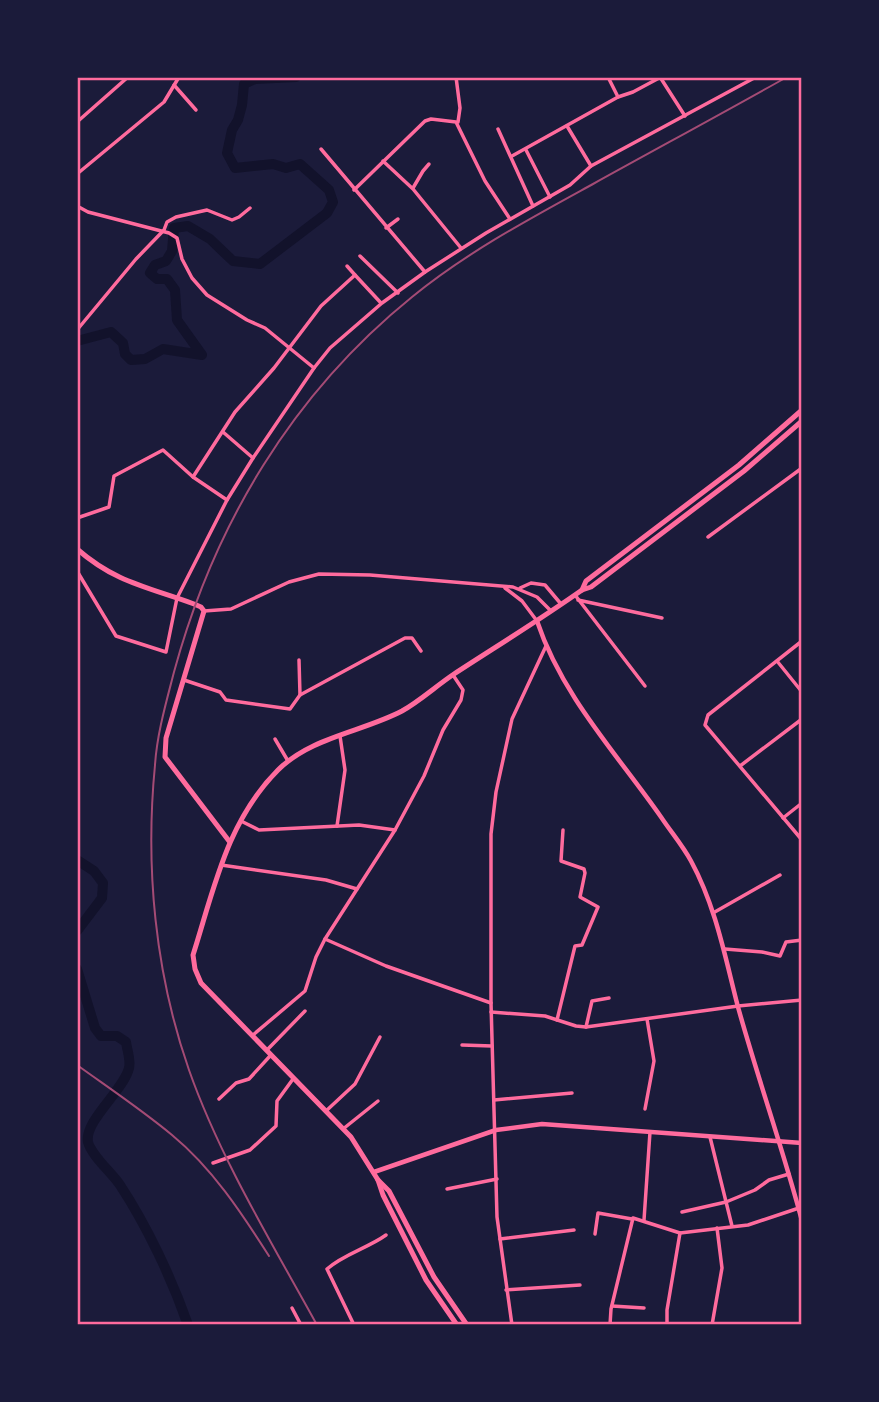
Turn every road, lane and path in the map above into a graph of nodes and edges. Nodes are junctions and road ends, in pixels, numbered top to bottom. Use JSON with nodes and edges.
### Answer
{"nodes":[{"id":1,"x":128,"y":77,"type":"edge"},
{"id":2,"x":179,"y":77,"type":"edge"},
{"id":3,"x":456,"y":77,"type":"edge"},
{"id":4,"x":608,"y":77,"type":"edge"},
{"id":5,"x":661,"y":77,"type":"edge"},
{"id":6,"x":753,"y":78,"type":"edge"},
{"id":7,"x":174,"y":85,"type":"junction"},
{"id":8,"x":618,"y":97,"type":"junction"},
{"id":9,"x":197,"y":110,"type":"dead end"},
{"id":10,"x":685,"y":116,"type":"junction"},
{"id":11,"x":77,"y":122,"type":"edge"},
{"id":12,"x":458,"y":122,"type":"junction"},
{"id":13,"x":567,"y":126,"type":"junction"},
{"id":14,"x":498,"y":129,"type":"dead end"},
{"id":15,"x":321,"y":149,"type":"dead end"},
{"id":16,"x":526,"y":150,"type":"junction"},
{"id":17,"x":512,"y":156,"type":"junction"},
{"id":18,"x":383,"y":161,"type":"junction"},
{"id":19,"x":429,"y":164,"type":"dead end"},
{"id":20,"x":591,"y":166,"type":"junction"},
{"id":21,"x":77,"y":174,"type":"edge"},
{"id":22,"x":354,"y":190,"type":"junction"},
{"id":23,"x":413,"y":190,"type":"junction"},
{"id":24,"x":550,"y":197,"type":"junction"},
{"id":25,"x":77,"y":206,"type":"edge"},
{"id":26,"x":533,"y":206,"type":"junction"},
{"id":27,"x":250,"y":208,"type":"dead end"},
{"id":28,"x":398,"y":219,"type":"dead end"},
{"id":29,"x":510,"y":219,"type":"junction"},
{"id":30,"x":386,"y":228,"type":"junction"},
{"id":31,"x":164,"y":230,"type":"junction"},
{"id":32,"x":461,"y":248,"type":"junction"},
{"id":33,"x":360,"y":256,"type":"dead end"},
{"id":34,"x":347,"y":266,"type":"dead end"},
{"id":35,"x":425,"y":272,"type":"junction"},
{"id":36,"x":355,"y":275,"type":"junction"},
{"id":37,"x":398,"y":293,"type":"junction"},
{"id":38,"x":382,"y":303,"type":"junction"},
{"id":39,"x":77,"y":330,"type":"edge"},
{"id":40,"x":288,"y":349,"type":"junction"},
{"id":41,"x":314,"y":368,"type":"junction"},
{"id":42,"x":802,"y":410,"type":"edge"},
{"id":43,"x":802,"y":421,"type":"edge"},
{"id":44,"x":223,"y":432,"type":"junction"},
{"id":45,"x":253,"y":458,"type":"junction"},
{"id":46,"x":802,"y":468,"type":"edge"},
{"id":47,"x":193,"y":477,"type":"junction"},
{"id":48,"x":227,"y":500,"type":"junction"},
{"id":49,"x":77,"y":518,"type":"edge"},
{"id":50,"x":708,"y":537,"type":"dead end"},
{"id":51,"x":77,"y":550,"type":"edge"},
{"id":52,"x":77,"y":571,"type":"edge"},
{"id":53,"x":504,"y":588,"type":"junction"},
{"id":54,"x":520,"y":588,"type":"junction"},
{"id":55,"x":582,"y":590,"type":"junction"},
{"id":56,"x":177,"y":598,"type":"junction"},
{"id":57,"x":576,"y":598,"type":"junction"},
{"id":58,"x":561,"y":604,"type":"junction"},
{"id":59,"x":204,"y":611,"type":"junction"},
{"id":60,"x":551,"y":611,"type":"junction"},
{"id":61,"x":662,"y":618,"type":"dead end"},
{"id":62,"x":537,"y":621,"type":"junction"},
{"id":63,"x":802,"y":641,"type":"edge"},
{"id":64,"x":546,"y":646,"type":"junction"},
{"id":65,"x":421,"y":651,"type":"dead end"},
{"id":66,"x":299,"y":660,"type":"dead end"},
{"id":67,"x":777,"y":661,"type":"junction"},
{"id":68,"x":453,"y":675,"type":"junction"},
{"id":69,"x":184,"y":680,"type":"junction"},
{"id":70,"x":645,"y":686,"type":"dead end"},
{"id":71,"x":802,"y":692,"type":"edge"},
{"id":72,"x":300,"y":695,"type":"junction"},
{"id":73,"x":802,"y":719,"type":"edge"},
{"id":74,"x":340,"y":736,"type":"junction"},
{"id":75,"x":275,"y":739,"type":"dead end"},
{"id":76,"x":288,"y":761,"type":"junction"},
{"id":77,"x":739,"y":767,"type":"junction"},
{"id":78,"x":802,"y":803,"type":"edge"},
{"id":79,"x":783,"y":818,"type":"junction"},
{"id":80,"x":240,"y":820,"type":"junction"},
{"id":81,"x":337,"y":826,"type":"junction"},
{"id":82,"x":395,"y":830,"type":"junction"},
{"id":83,"x":563,"y":830,"type":"dead end"},
{"id":84,"x":802,"y":840,"type":"edge"},
{"id":85,"x":229,"y":841,"type":"junction"},
{"id":86,"x":221,"y":865,"type":"junction"},
{"id":87,"x":780,"y":875,"type":"dead end"},
{"id":88,"x":358,"y":889,"type":"junction"},
{"id":89,"x":713,"y":913,"type":"junction"},
{"id":90,"x":325,"y":939,"type":"junction"},
{"id":91,"x":802,"y":940,"type":"edge"},
{"id":92,"x":725,"y":949,"type":"junction"},
{"id":93,"x":609,"y":998,"type":"dead end"},
{"id":94,"x":802,"y":1000,"type":"edge"},
{"id":95,"x":491,"y":1003,"type":"junction"},
{"id":96,"x":738,"y":1006,"type":"junction"},
{"id":97,"x":305,"y":1012,"type":"dead end"},
{"id":98,"x":491,"y":1012,"type":"junction"},
{"id":99,"x":647,"y":1019,"type":"junction"},
{"id":100,"x":558,"y":1020,"type":"junction"},
{"id":101,"x":586,"y":1027,"type":"junction"},
{"id":102,"x":251,"y":1036,"type":"junction"},
{"id":103,"x":380,"y":1037,"type":"dead end"},
{"id":104,"x":462,"y":1045,"type":"dead end"},
{"id":105,"x":492,"y":1046,"type":"junction"},
{"id":106,"x":267,"y":1054,"type":"junction"},
{"id":107,"x":293,"y":1079,"type":"junction"},
{"id":108,"x":572,"y":1093,"type":"dead end"},
{"id":109,"x":219,"y":1099,"type":"dead end"},
{"id":110,"x":494,"y":1100,"type":"junction"},
{"id":111,"x":378,"y":1101,"type":"dead end"},
{"id":112,"x":645,"y":1110,"type":"dead end"},
{"id":113,"x":326,"y":1111,"type":"junction"},
{"id":114,"x":343,"y":1129,"type":"junction"},
{"id":115,"x":496,"y":1130,"type":"junction"},
{"id":116,"x":650,"y":1132,"type":"junction"},
{"id":117,"x":710,"y":1137,"type":"junction"},
{"id":118,"x":779,"y":1142,"type":"junction"},
{"id":119,"x":802,"y":1143,"type":"edge"},
{"id":120,"x":213,"y":1163,"type":"dead end"},
{"id":121,"x":374,"y":1172,"type":"junction"},
{"id":122,"x":789,"y":1174,"type":"junction"},
{"id":123,"x":496,"y":1179,"type":"junction"},
{"id":124,"x":378,"y":1180,"type":"junction"},
{"id":125,"x":447,"y":1189,"type":"dead end"},
{"id":126,"x":726,"y":1202,"type":"junction"},
{"id":127,"x":799,"y":1208,"type":"junction"},
{"id":128,"x":682,"y":1212,"type":"dead end"},
{"id":129,"x":632,"y":1219,"type":"junction"},
{"id":130,"x":644,"y":1220,"type":"junction"},
{"id":131,"x":802,"y":1221,"type":"edge"},
{"id":132,"x":732,"y":1226,"type":"junction"},
{"id":133,"x":717,"y":1228,"type":"junction"},
{"id":134,"x":574,"y":1230,"type":"dead end"},
{"id":135,"x":680,"y":1233,"type":"junction"},
{"id":136,"x":595,"y":1234,"type":"dead end"},
{"id":137,"x":386,"y":1235,"type":"dead end"},
{"id":138,"x":500,"y":1239,"type":"junction"},
{"id":139,"x":580,"y":1285,"type":"dead end"},
{"id":140,"x":506,"y":1290,"type":"junction"},
{"id":141,"x":612,"y":1306,"type":"junction"},
{"id":142,"x":292,"y":1308,"type":"dead end"},
{"id":143,"x":644,"y":1308,"type":"dead end"},
{"id":144,"x":300,"y":1325,"type":"edge"},
{"id":145,"x":354,"y":1325,"type":"edge"},
{"id":146,"x":457,"y":1325,"type":"edge"},
{"id":147,"x":467,"y":1325,"type":"edge"},
{"id":148,"x":512,"y":1325,"type":"edge"},
{"id":149,"x":610,"y":1325,"type":"edge"},
{"id":150,"x":667,"y":1325,"type":"edge"},
{"id":151,"x":712,"y":1325,"type":"edge"}],
"edges":[{"from":1,"to":11,"type":"street"},
{"from":2,"to":7,"type":"street"},
{"from":3,"to":12,"type":"street"},
{"from":4,"to":8,"type":"street"},
{"from":5,"to":8,"type":"street"},
{"from":5,"to":10,"type":"street"},
{"from":6,"to":10,"type":"street"},
{"from":7,"to":9,"type":"street"},
{"from":7,"to":21,"type":"street"},
{"from":8,"to":13,"type":"street"},
{"from":10,"to":20,"type":"street"},
{"from":12,"to":18,"type":"street"},
{"from":12,"to":29,"type":"street"},
{"from":13,"to":16,"type":"street"},
{"from":13,"to":20,"type":"street"},
{"from":14,"to":17,"type":"street"},
{"from":15,"to":22,"type":"street"},
{"from":16,"to":17,"type":"street"},
{"from":16,"to":24,"type":"street"},
{"from":17,"to":26,"type":"street"},
{"from":18,"to":22,"type":"street"},
{"from":18,"to":23,"type":"street"},
{"from":19,"to":23,"type":"street"},
{"from":20,"to":24,"type":"street"},
{"from":22,"to":30,"type":"street"},
{"from":23,"to":32,"type":"street"},
{"from":24,"to":26,"type":"street"},
{"from":25,"to":31,"type":"street"},
{"from":26,"to":29,"type":"street"},
{"from":27,"to":31,"type":"street"},
{"from":28,"to":30,"type":"street"},
{"from":29,"to":32,"type":"street"},
{"from":30,"to":35,"type":"street"},
{"from":31,"to":39,"type":"street"},
{"from":31,"to":40,"type":"street"},
{"from":32,"to":35,"type":"street"},
{"from":33,"to":37,"type":"street"},
{"from":34,"to":36,"type":"street"},
{"from":35,"to":37,"type":"street"},
{"from":36,"to":38,"type":"street"},
{"from":36,"to":40,"type":"street"},
{"from":37,"to":38,"type":"street"},
{"from":38,"to":41,"type":"street"},
{"from":40,"to":41,"type":"street"},
{"from":40,"to":44,"type":"street"},
{"from":41,"to":45,"type":"street"},
{"from":42,"to":55,"type":"main road"},
{"from":43,"to":55,"type":"main road"},
{"from":44,"to":45,"type":"street"},
{"from":44,"to":47,"type":"street"},
{"from":45,"to":48,"type":"street"},
{"from":46,"to":50,"type":"street"},
{"from":47,"to":48,"type":"street"},
{"from":47,"to":49,"type":"street"},
{"from":48,"to":56,"type":"street"},
{"from":51,"to":56,"type":"main road"},
{"from":52,"to":56,"type":"street"},
{"from":53,"to":54,"type":"street"},
{"from":53,"to":59,"type":"street"},
{"from":53,"to":62,"type":"street"},
{"from":54,"to":58,"type":"street"},
{"from":54,"to":60,"type":"street"},
{"from":55,"to":57,"type":"main road"},
{"from":56,"to":59,"type":"main road"},
{"from":57,"to":58,"type":"main road"},
{"from":57,"to":61,"type":"street"},
{"from":57,"to":70,"type":"street"},
{"from":58,"to":60,"type":"main road"},
{"from":59,"to":69,"type":"main road"},
{"from":60,"to":62,"type":"main road"},
{"from":62,"to":64,"type":"street"},
{"from":62,"to":68,"type":"main road"},
{"from":63,"to":67,"type":"street"},
{"from":64,"to":89,"type":"street"},
{"from":64,"to":95,"type":"street"},
{"from":65,"to":72,"type":"street"},
{"from":66,"to":72,"type":"street"},
{"from":67,"to":71,"type":"street"},
{"from":67,"to":77,"type":"street"},
{"from":68,"to":74,"type":"main road"},
{"from":68,"to":82,"type":"street"},
{"from":69,"to":72,"type":"street"},
{"from":69,"to":85,"type":"main road"},
{"from":73,"to":77,"type":"street"},
{"from":74,"to":76,"type":"main road"},
{"from":74,"to":81,"type":"street"},
{"from":75,"to":76,"type":"street"},
{"from":76,"to":80,"type":"main road"},
{"from":77,"to":79,"type":"street"},
{"from":78,"to":79,"type":"street"},
{"from":79,"to":84,"type":"street"},
{"from":80,"to":81,"type":"street"},
{"from":80,"to":85,"type":"main road"},
{"from":81,"to":82,"type":"street"},
{"from":82,"to":88,"type":"street"},
{"from":83,"to":100,"type":"street"},
{"from":85,"to":86,"type":"main road"},
{"from":86,"to":88,"type":"street"},
{"from":86,"to":102,"type":"main road"},
{"from":87,"to":89,"type":"street"},
{"from":88,"to":90,"type":"street"},
{"from":89,"to":92,"type":"street"},
{"from":90,"to":95,"type":"street"},
{"from":90,"to":102,"type":"street"},
{"from":91,"to":92,"type":"street"},
{"from":92,"to":96,"type":"street"},
{"from":93,"to":101,"type":"street"},
{"from":94,"to":96,"type":"street"},
{"from":95,"to":98,"type":"street"},
{"from":96,"to":99,"type":"street"},
{"from":96,"to":118,"type":"street"},
{"from":97,"to":106,"type":"street"},
{"from":98,"to":100,"type":"street"},
{"from":98,"to":105,"type":"street"},
{"from":99,"to":101,"type":"street"},
{"from":99,"to":112,"type":"street"},
{"from":100,"to":101,"type":"street"},
{"from":102,"to":106,"type":"main road"},
{"from":103,"to":113,"type":"street"},
{"from":104,"to":105,"type":"street"},
{"from":105,"to":110,"type":"street"},
{"from":106,"to":107,"type":"main road"},
{"from":106,"to":109,"type":"street"},
{"from":107,"to":113,"type":"main road"},
{"from":107,"to":120,"type":"street"},
{"from":108,"to":110,"type":"street"},
{"from":110,"to":115,"type":"street"},
{"from":111,"to":114,"type":"street"},
{"from":113,"to":114,"type":"main road"},
{"from":114,"to":121,"type":"main road"},
{"from":115,"to":116,"type":"street"},
{"from":115,"to":121,"type":"street"},
{"from":115,"to":123,"type":"street"},
{"from":116,"to":117,"type":"street"},
{"from":116,"to":130,"type":"street"},
{"from":117,"to":118,"type":"street"},
{"from":117,"to":126,"type":"street"},
{"from":118,"to":119,"type":"street"},
{"from":118,"to":122,"type":"street"},
{"from":121,"to":124,"type":"main road"},
{"from":122,"to":126,"type":"street"},
{"from":122,"to":127,"type":"street"},
{"from":123,"to":125,"type":"street"},
{"from":123,"to":138,"type":"street"},
{"from":124,"to":146,"type":"main road"},
{"from":124,"to":147,"type":"main road"},
{"from":126,"to":128,"type":"street"},
{"from":126,"to":132,"type":"street"},
{"from":127,"to":131,"type":"street"},
{"from":127,"to":132,"type":"street"},
{"from":129,"to":130,"type":"street"},
{"from":129,"to":136,"type":"street"},
{"from":129,"to":141,"type":"street"},
{"from":130,"to":135,"type":"street"},
{"from":132,"to":133,"type":"street"},
{"from":133,"to":135,"type":"street"},
{"from":133,"to":151,"type":"street"},
{"from":134,"to":138,"type":"street"},
{"from":135,"to":150,"type":"street"},
{"from":137,"to":145,"type":"street"},
{"from":138,"to":140,"type":"street"},
{"from":139,"to":140,"type":"street"},
{"from":140,"to":148,"type":"street"},
{"from":141,"to":143,"type":"street"},
{"from":141,"to":149,"type":"street"},
{"from":142,"to":144,"type":"street"}]}
